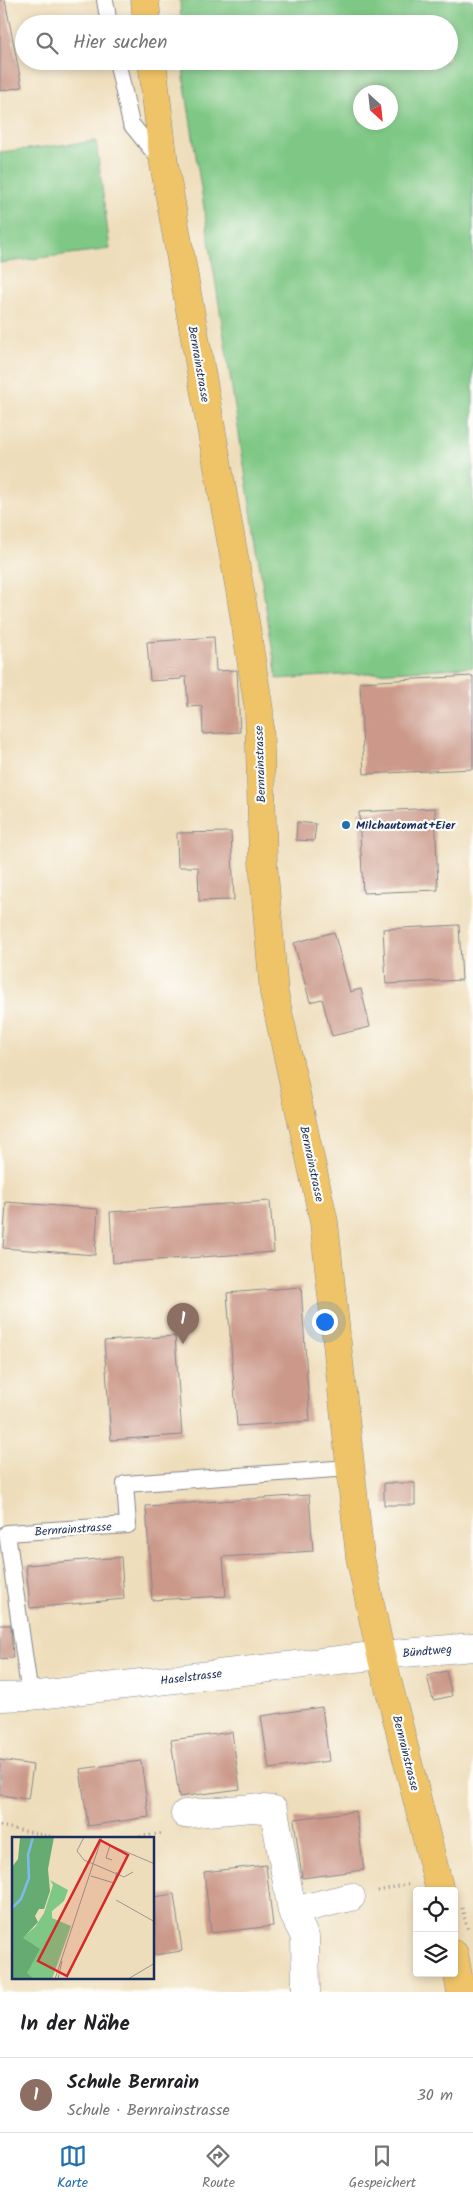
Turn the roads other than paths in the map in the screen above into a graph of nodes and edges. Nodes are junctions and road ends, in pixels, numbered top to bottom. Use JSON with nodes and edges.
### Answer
{"nodes":[{"id":1,"x":105,"y":0,"type":"edge"},
{"id":2,"x":145,"y":0,"type":"edge"},
{"id":3,"x":108,"y":15,"type":"edge"},
{"id":4,"x":146,"y":15,"type":"edge"},
{"id":5,"x":119,"y":70,"type":"edge"},
{"id":6,"x":153,"y":70,"type":"edge"},
{"id":7,"x":164,"y":164,"type":"junction"},
{"id":8,"x":349,"y":1468,"type":"junction"},
{"id":9,"x":473,"y":1646,"type":"edge"},
{"id":10,"x":381,"y":1655,"type":"junction"},
{"id":11,"x":30,"y":1696,"type":"junction"},
{"id":12,"x":0,"y":1697,"type":"edge"},
{"id":13,"x":185,"y":1814,"type":"dead end"},
{"id":14,"x":438,"y":1884,"type":"edge"},
{"id":15,"x":351,"y":1897,"type":"road end"},
{"id":16,"x":292,"y":1911,"type":"junction"},
{"id":17,"x":458,"y":1976,"type":"edge"},
{"id":18,"x":306,"y":1992,"type":"edge"},
{"id":19,"x":461,"y":1992,"type":"edge"}],
"edges":[{"from":1,"to":3,"type":"lane"},
{"from":2,"to":4,"type":"main road"},
{"from":5,"to":7,"type":"lane"},
{"from":6,"to":7,"type":"main road","name":"Bernrainstrasse"},
{"from":7,"to":8,"type":"main road","name":"Bernrainstrasse"},
{"from":8,"to":10,"type":"main road","name":"Bernrainstrasse"},
{"from":8,"to":11,"type":"lane","name":"Bernrainstrasse"},
{"from":9,"to":10,"type":"street","name":"Bündtweg"},
{"from":10,"to":11,"type":"street","name":"Haselstrasse"},
{"from":10,"to":14,"type":"main road","name":"Bernrainstrasse"},
{"from":11,"to":12,"type":"street","name":"Haselstrasse"},
{"from":13,"to":16,"type":"street"},
{"from":15,"to":16,"type":"street"},
{"from":16,"to":18,"type":"street"},
{"from":17,"to":19,"type":"main road"}]}
